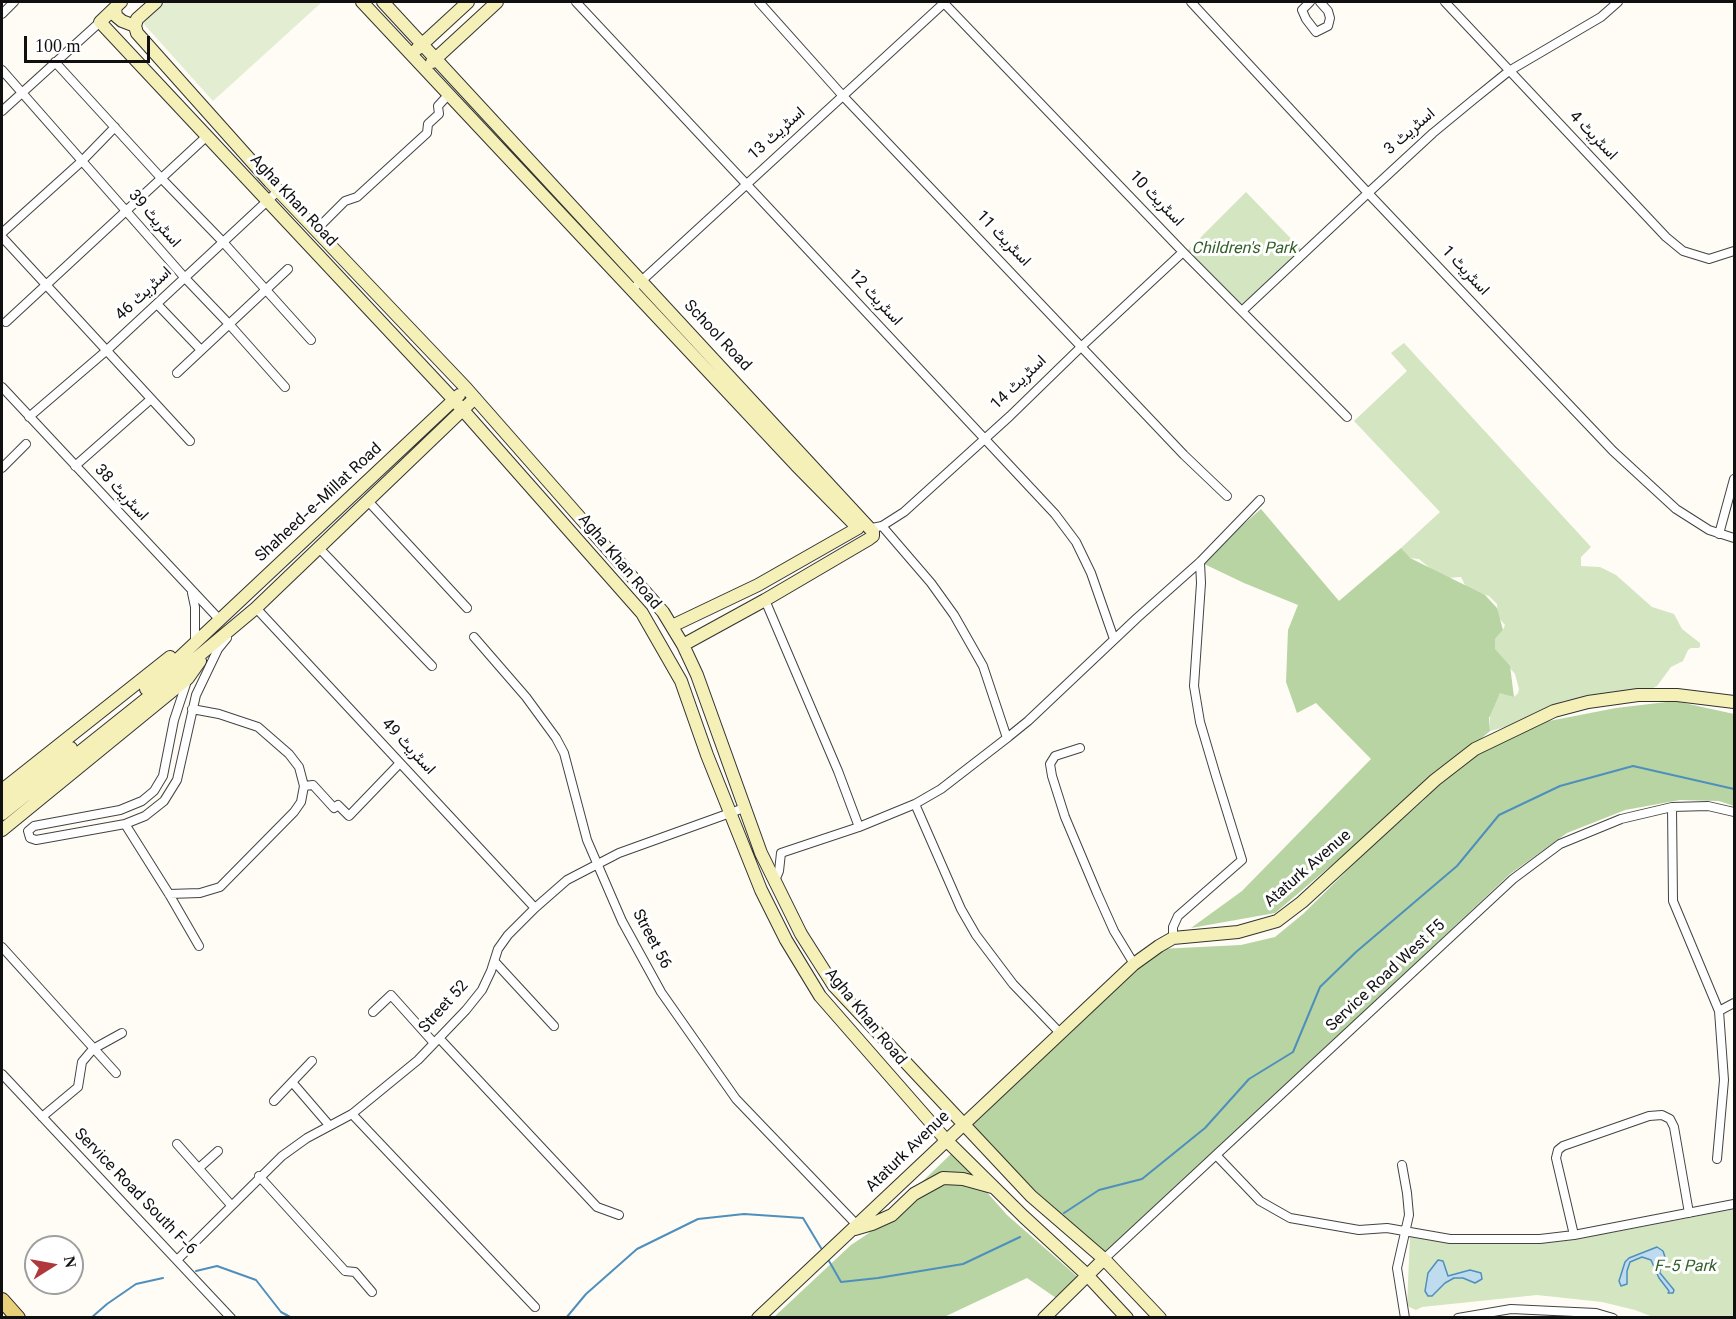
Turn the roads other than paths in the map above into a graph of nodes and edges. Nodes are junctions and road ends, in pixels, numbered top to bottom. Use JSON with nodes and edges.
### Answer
{"nodes":[{"id":1,"x":14,"y":2,"type":"edge"},
{"id":2,"x":156,"y":2,"type":"edge"},
{"id":3,"x":362,"y":2,"type":"edge"},
{"id":4,"x":383,"y":2,"type":"edge"},
{"id":5,"x":468,"y":2,"type":"edge"},
{"id":6,"x":496,"y":2,"type":"edge"},
{"id":7,"x":576,"y":2,"type":"edge"},
{"id":8,"x":759,"y":2,"type":"edge"},
{"id":9,"x":943,"y":2,"type":"edge"},
{"id":10,"x":1191,"y":2,"type":"edge"},
{"id":11,"x":1310,"y":2,"type":"edge"},
{"id":12,"x":1320,"y":2,"type":"edge"},
{"id":13,"x":1445,"y":2,"type":"edge"},
{"id":14,"x":1618,"y":2,"type":"edge"},
{"id":15,"x":118,"y":5,"type":"edge"},
{"id":16,"x":2,"y":14,"type":"edge"},
{"id":17,"x":100,"y":22,"type":"junction"},
{"id":18,"x":136,"y":29,"type":"junction"},
{"id":19,"x":422,"y":44,"type":"junction"},
{"id":20,"x":122,"y":45,"type":"junction"},
{"id":21,"x":412,"y":54,"type":"junction"},
{"id":22,"x":436,"y":59,"type":"junction"},
{"id":23,"x":55,"y":62,"type":"junction"},
{"id":24,"x":425,"y":68,"type":"junction"},
{"id":25,"x":2,"y":70,"type":"edge"},
{"id":26,"x":1509,"y":71,"type":"junction"},
{"id":27,"x":21,"y":92,"type":"junction"},
{"id":28,"x":449,"y":94,"type":"junction"},
{"id":29,"x":843,"y":96,"type":"junction"},
{"id":30,"x":2,"y":111,"type":"edge"},
{"id":31,"x":208,"y":112,"type":"junction"},
{"id":32,"x":195,"y":123,"type":"junction"},
{"id":33,"x":115,"y":127,"type":"junction"},
{"id":34,"x":207,"y":136,"type":"junction"},
{"id":35,"x":82,"y":161,"type":"junction"},
{"id":36,"x":162,"y":179,"type":"junction"},
{"id":37,"x":746,"y":184,"type":"junction"},
{"id":38,"x":556,"y":188,"type":"junction"},
{"id":39,"x":278,"y":191,"type":"junction"},
{"id":40,"x":1368,"y":193,"type":"junction"},
{"id":41,"x":546,"y":197,"type":"junction"},
{"id":42,"x":268,"y":201,"type":"junction"},
{"id":43,"x":126,"y":211,"type":"junction"},
{"id":44,"x":316,"y":230,"type":"junction"},
{"id":45,"x":2,"y":235,"type":"edge"},
{"id":46,"x":223,"y":242,"type":"junction"},
{"id":47,"x":1734,"y":250,"type":"edge"},
{"id":48,"x":1183,"y":252,"type":"junction"},
{"id":49,"x":288,"y":269,"type":"dead end"},
{"id":50,"x":184,"y":278,"type":"junction"},
{"id":51,"x":46,"y":285,"type":"junction"},
{"id":52,"x":637,"y":285,"type":"junction"},
{"id":53,"x":267,"y":290,"type":"junction"},
{"id":54,"x":157,"y":304,"type":"junction"},
{"id":55,"x":1242,"y":311,"type":"junction"},
{"id":56,"x":6,"y":322,"type":"dead end"},
{"id":57,"x":229,"y":324,"type":"junction"},
{"id":58,"x":311,"y":340,"type":"dead end"},
{"id":59,"x":1082,"y":346,"type":"junction"},
{"id":60,"x":201,"y":350,"type":"junction"},
{"id":61,"x":106,"y":351,"type":"junction"},
{"id":62,"x":177,"y":373,"type":"dead end"},
{"id":63,"x":2,"y":387,"type":"edge"},
{"id":64,"x":285,"y":387,"type":"dead end"},
{"id":65,"x":466,"y":388,"type":"junction"},
{"id":66,"x":475,"y":398,"type":"junction"},
{"id":67,"x":151,"y":399,"type":"junction"},
{"id":68,"x":454,"y":400,"type":"junction"},
{"id":69,"x":463,"y":411,"type":"junction"},
{"id":70,"x":29,"y":417,"type":"junction"},
{"id":71,"x":1347,"y":417,"type":"dead end"},
{"id":72,"x":984,"y":438,"type":"junction"},
{"id":73,"x":190,"y":441,"type":"dead end"},
{"id":74,"x":26,"y":444,"type":"dead end"},
{"id":75,"x":75,"y":466,"type":"junction"},
{"id":76,"x":2,"y":467,"type":"edge"},
{"id":77,"x":1734,"y":479,"type":"edge"},
{"id":78,"x":353,"y":496,"type":"junction"},
{"id":79,"x":1227,"y":496,"type":"dead end"},
{"id":80,"x":1260,"y":500,"type":"dead end"},
{"id":81,"x":365,"y":503,"type":"junction"},
{"id":82,"x":858,"y":528,"type":"junction"},
{"id":83,"x":874,"y":531,"type":"junction"},
{"id":84,"x":1719,"y":534,"type":"junction"},
{"id":85,"x":1734,"y":538,"type":"edge"},
{"id":86,"x":319,"y":548,"type":"junction"},
{"id":87,"x":1200,"y":562,"type":"junction"},
{"id":88,"x":192,"y":593,"type":"junction"},
{"id":89,"x":765,"y":600,"type":"junction"},
{"id":90,"x":656,"y":602,"type":"junction"},
{"id":91,"x":236,"y":604,"type":"junction"},
{"id":92,"x":467,"y":609,"type":"dead end"},
{"id":93,"x":642,"y":614,"type":"junction"},
{"id":94,"x":248,"y":615,"type":"junction"},
{"id":95,"x":219,"y":619,"type":"junction"},
{"id":96,"x":672,"y":626,"type":"junction"},
{"id":97,"x":474,"y":637,"type":"dead end"},
{"id":98,"x":1114,"y":639,"type":"junction"},
{"id":99,"x":195,"y":642,"type":"junction"},
{"id":100,"x":683,"y":645,"type":"junction"},
{"id":101,"x":207,"y":650,"type":"junction"},
{"id":102,"x":432,"y":666,"type":"dead end"},
{"id":103,"x":188,"y":678,"type":"junction"},
{"id":104,"x":1734,"y":702,"type":"edge"},
{"id":105,"x":192,"y":709,"type":"junction"},
{"id":106,"x":1007,"y":738,"type":"junction"},
{"id":107,"x":1080,"y":748,"type":"dead end"},
{"id":108,"x":400,"y":763,"type":"junction"},
{"id":109,"x":309,"y":786,"type":"junction"},
{"id":110,"x":2,"y":790,"type":"edge"},
{"id":111,"x":2,"y":802,"type":"edge"},
{"id":112,"x":915,"y":804,"type":"junction"},
{"id":113,"x":1672,"y":807,"type":"junction"},
{"id":114,"x":744,"y":808,"type":"junction"},
{"id":115,"x":1734,"y":812,"type":"edge"},
{"id":116,"x":2,"y":814,"type":"edge"},
{"id":117,"x":730,"y":814,"type":"junction"},
{"id":118,"x":124,"y":824,"type":"junction"},
{"id":119,"x":859,"y":827,"type":"junction"},
{"id":120,"x":2,"y":830,"type":"edge"},
{"id":121,"x":596,"y":863,"type":"junction"},
{"id":122,"x":774,"y":883,"type":"junction"},
{"id":123,"x":169,"y":894,"type":"junction"},
{"id":124,"x":535,"y":908,"type":"junction"},
{"id":125,"x":1173,"y":939,"type":"junction"},
{"id":126,"x":199,"y":946,"type":"dead end"},
{"id":127,"x":2,"y":947,"type":"edge"},
{"id":128,"x":495,"y":962,"type":"junction"},
{"id":129,"x":1134,"y":964,"type":"junction"},
{"id":130,"x":1734,"y":1002,"type":"edge"},
{"id":131,"x":1719,"y":1011,"type":"junction"},
{"id":132,"x":374,"y":1012,"type":"dead end"},
{"id":133,"x":554,"y":1026,"type":"dead end"},
{"id":134,"x":122,"y":1034,"type":"dead end"},
{"id":135,"x":1061,"y":1034,"type":"junction"},
{"id":136,"x":437,"y":1041,"type":"junction"},
{"id":137,"x":93,"y":1049,"type":"junction"},
{"id":138,"x":312,"y":1061,"type":"dead end"},
{"id":139,"x":2,"y":1067,"type":"edge"},
{"id":140,"x":116,"y":1073,"type":"dead end"},
{"id":141,"x":2,"y":1074,"type":"edge"},
{"id":142,"x":292,"y":1082,"type":"junction"},
{"id":143,"x":16,"y":1089,"type":"junction"},
{"id":144,"x":274,"y":1101,"type":"dead end"},
{"id":145,"x":352,"y":1114,"type":"junction"},
{"id":146,"x":42,"y":1117,"type":"junction"},
{"id":147,"x":963,"y":1124,"type":"junction"},
{"id":148,"x":329,"y":1125,"type":"junction"},
{"id":149,"x":946,"y":1140,"type":"junction"},
{"id":150,"x":177,"y":1144,"type":"dead end"},
{"id":151,"x":218,"y":1150,"type":"dead end"},
{"id":152,"x":1216,"y":1155,"type":"junction"},
{"id":153,"x":1717,"y":1159,"type":"dead end"},
{"id":154,"x":1402,"y":1165,"type":"dead end"},
{"id":155,"x":199,"y":1168,"type":"junction"},
{"id":156,"x":259,"y":1176,"type":"junction"},
{"id":157,"x":993,"y":1187,"type":"junction"},
{"id":158,"x":1734,"y":1204,"type":"edge"},
{"id":159,"x":231,"y":1205,"type":"junction"},
{"id":160,"x":1689,"y":1213,"type":"junction"},
{"id":161,"x":619,"y":1215,"type":"dead end"},
{"id":162,"x":854,"y":1227,"type":"junction"},
{"id":163,"x":1404,"y":1231,"type":"junction"},
{"id":164,"x":1574,"y":1235,"type":"junction"},
{"id":165,"x":1104,"y":1259,"type":"junction"},
{"id":166,"x":177,"y":1260,"type":"junction"},
{"id":167,"x":1087,"y":1275,"type":"junction"},
{"id":168,"x":372,"y":1292,"type":"dead end"},
{"id":169,"x":2,"y":1300,"type":"edge"},
{"id":170,"x":535,"y":1307,"type":"dead end"},
{"id":171,"x":18,"y":1317,"type":"edge"},
{"id":172,"x":231,"y":1317,"type":"edge"},
{"id":173,"x":758,"y":1317,"type":"edge"},
{"id":174,"x":1044,"y":1317,"type":"edge"},
{"id":175,"x":1128,"y":1317,"type":"edge"},
{"id":176,"x":1160,"y":1317,"type":"edge"},
{"id":177,"x":1405,"y":1317,"type":"edge"},
{"id":178,"x":1458,"y":1317,"type":"edge"},
{"id":179,"x":1613,"y":1317,"type":"edge"}],
"edges":[{"from":1,"to":16,"type":"street"},
{"from":2,"to":18,"type":"street"},
{"from":3,"to":21,"type":"street","name":"School Road"},
{"from":4,"to":19,"type":"street","name":"School Road"},
{"from":5,"to":19,"type":"street"},
{"from":6,"to":22,"type":"street"},
{"from":7,"to":37,"type":"street","name":"اسٹریٹ 12"},
{"from":8,"to":29,"type":"street","name":"اسٹریٹ 11"},
{"from":9,"to":29,"type":"street","name":"اسٹریٹ 13"},
{"from":9,"to":48,"type":"street","name":"اسٹریٹ 10"},
{"from":10,"to":40,"type":"street","name":"اسٹریٹ 1"},
{"from":11,"to":12,"type":"street"},
{"from":13,"to":26,"type":"street","name":"اسٹریٹ 4"},
{"from":14,"to":26,"type":"street","name":"اسٹریٹ 3"},
{"from":15,"to":17,"type":"street"},
{"from":15,"to":18,"type":"street","name":"Agha Khan Road"},
{"from":17,"to":20,"type":"street","name":"Agha Khan Road"},
{"from":17,"to":23,"type":"street"},
{"from":18,"to":20,"type":"street"},
{"from":18,"to":31,"type":"street","name":"Agha Khan Road"},
{"from":19,"to":21,"type":"street"},
{"from":19,"to":22,"type":"street","name":"School Road"},
{"from":20,"to":32,"type":"street","name":"Agha Khan Road"},
{"from":21,"to":24,"type":"street","name":"School Road"},
{"from":22,"to":24,"type":"street"},
{"from":22,"to":38,"type":"street","name":"School Road"},
{"from":23,"to":27,"type":"street"},
{"from":23,"to":33,"type":"street"},
{"from":24,"to":28,"type":"street","name":"School Road"},
{"from":25,"to":27,"type":"street","name":"اسٹریٹ 39"},
{"from":26,"to":40,"type":"street","name":"اسٹریٹ 3"},
{"from":26,"to":47,"type":"street","name":"اسٹریٹ 4"},
{"from":27,"to":30,"type":"street"},
{"from":27,"to":35,"type":"street","name":"اسٹریٹ 39"},
{"from":28,"to":41,"type":"street","name":"School Road"},
{"from":28,"to":44,"type":"street"},
{"from":29,"to":37,"type":"street","name":"اسٹریٹ 13"},
{"from":29,"to":59,"type":"street","name":"اسٹریٹ 11"},
{"from":31,"to":32,"type":"street"},
{"from":31,"to":39,"type":"street","name":"Agha Khan Road"},
{"from":32,"to":34,"type":"street","name":"Agha Khan Road"},
{"from":33,"to":35,"type":"street"},
{"from":33,"to":36,"type":"street"},
{"from":34,"to":36,"type":"street"},
{"from":34,"to":42,"type":"street","name":"Agha Khan Road"},
{"from":35,"to":43,"type":"street","name":"اسٹریٹ 39"},
{"from":35,"to":45,"type":"street"},
{"from":36,"to":43,"type":"street"},
{"from":36,"to":46,"type":"street"},
{"from":37,"to":52,"type":"street","name":"اسٹریٹ 13"},
{"from":37,"to":72,"type":"street","name":"اسٹریٹ 12"},
{"from":38,"to":41,"type":"street"},
{"from":38,"to":52,"type":"street","name":"School Road"},
{"from":39,"to":42,"type":"street","name":"اسٹریٹ 46"},
{"from":39,"to":44,"type":"street","name":"Agha Khan Road"},
{"from":40,"to":55,"type":"street","name":"اسٹریٹ 3"},
{"from":40,"to":84,"type":"street","name":"اسٹریٹ 1"},
{"from":41,"to":52,"type":"street","name":"School Road"},
{"from":42,"to":46,"type":"street","name":"اسٹریٹ 46"},
{"from":42,"to":68,"type":"street","name":"Agha Khan Road"},
{"from":43,"to":50,"type":"street","name":"اسٹریٹ 39"},
{"from":43,"to":51,"type":"street"},
{"from":44,"to":65,"type":"street","name":"Agha Khan Road"},
{"from":45,"to":51,"type":"street"},
{"from":46,"to":50,"type":"street","name":"اسٹریٹ 46"},
{"from":46,"to":53,"type":"street"},
{"from":48,"to":55,"type":"street","name":"اسٹریٹ 10"},
{"from":48,"to":59,"type":"street","name":"اسٹریٹ 14"},
{"from":49,"to":53,"type":"street"},
{"from":50,"to":54,"type":"street","name":"اسٹریٹ 46"},
{"from":50,"to":57,"type":"street","name":"اسٹریٹ 39"},
{"from":51,"to":56,"type":"street"},
{"from":51,"to":61,"type":"street"},
{"from":52,"to":82,"type":"street","name":"School Road"},
{"from":52,"to":83,"type":"street","name":"School Road"},
{"from":53,"to":57,"type":"street"},
{"from":53,"to":58,"type":"street"},
{"from":54,"to":60,"type":"street"},
{"from":54,"to":61,"type":"street","name":"اسٹریٹ 46"},
{"from":55,"to":71,"type":"street","name":"اسٹریٹ 10"},
{"from":57,"to":60,"type":"street"},
{"from":57,"to":64,"type":"street","name":"اسٹریٹ 39"},
{"from":59,"to":72,"type":"street","name":"اسٹریٹ 14"},
{"from":59,"to":79,"type":"street","name":"اسٹریٹ 11"},
{"from":60,"to":62,"type":"street"},
{"from":61,"to":67,"type":"street"},
{"from":61,"to":70,"type":"street","name":"اسٹریٹ 46"},
{"from":63,"to":70,"type":"street","name":"اسٹریٹ 38"},
{"from":65,"to":66,"type":"street","name":"Agha Khan Road"},
{"from":65,"to":68,"type":"street","name":"Shaheed-e-Millat Road"},
{"from":66,"to":69,"type":"street","name":"Shaheed-e-Millat Road"},
{"from":66,"to":90,"type":"street","name":"Agha Khan Road"},
{"from":67,"to":73,"type":"street"},
{"from":67,"to":75,"type":"street"},
{"from":68,"to":69,"type":"street","name":"Agha Khan Road"},
{"from":68,"to":78,"type":"street","name":"Shaheed-e-Millat Road"},
{"from":69,"to":81,"type":"street","name":"Shaheed-e-Millat Road"},
{"from":69,"to":93,"type":"street","name":"Agha Khan Road"},
{"from":70,"to":75,"type":"street","name":"اسٹریٹ 38"},
{"from":72,"to":83,"type":"street","name":"اسٹریٹ 14"},
{"from":72,"to":98,"type":"street","name":"اسٹریٹ 12"},
{"from":74,"to":76,"type":"street"},
{"from":75,"to":88,"type":"street","name":"اسٹریٹ 38"},
{"from":77,"to":84,"type":"street"},
{"from":78,"to":81,"type":"street"},
{"from":78,"to":91,"type":"street","name":"Shaheed-e-Millat Road"},
{"from":80,"to":87,"type":"street"},
{"from":81,"to":86,"type":"street","name":"Shaheed-e-Millat Road"},
{"from":81,"to":92,"type":"street"},
{"from":82,"to":83,"type":"street","name":"School Road"},
{"from":82,"to":96,"type":"street"},
{"from":83,"to":89,"type":"street"},
{"from":83,"to":106,"type":"street"},
{"from":84,"to":85,"type":"street","name":"اسٹریٹ 1"},
{"from":86,"to":94,"type":"street","name":"Shaheed-e-Millat Road"},
{"from":86,"to":102,"type":"street"},
{"from":87,"to":98,"type":"street"},
{"from":87,"to":125,"type":"street"},
{"from":88,"to":95,"type":"street","name":"اسٹریٹ 38"},
{"from":88,"to":99,"type":"street"},
{"from":89,"to":100,"type":"street"},
{"from":89,"to":119,"type":"street"},
{"from":90,"to":93,"type":"street"},
{"from":90,"to":96,"type":"street","name":"Agha Khan Road"},
{"from":91,"to":94,"type":"street"},
{"from":91,"to":95,"type":"street","name":"Shaheed-e-Millat Road"},
{"from":93,"to":117,"type":"street","name":"Agha Khan Road"},
{"from":94,"to":101,"type":"street","name":"Shaheed-e-Millat Road"},
{"from":94,"to":105,"type":"street"},
{"from":94,"to":108,"type":"street","name":"اسٹریٹ 49"},
{"from":95,"to":99,"type":"street","name":"Shaheed-e-Millat Road"},
{"from":96,"to":100,"type":"street","name":"Agha Khan Road"},
{"from":97,"to":121,"type":"street","name":"Street 56"},
{"from":98,"to":106,"type":"street"},
{"from":99,"to":110,"type":"street","name":"Shaheed-e-Millat Road"},
{"from":99,"to":111,"type":"street","name":"Shaheed-e-Millat Road"},
{"from":100,"to":114,"type":"street","name":"Agha Khan Road"},
{"from":101,"to":103,"type":"street","name":"Shaheed-e-Millat Road"},
{"from":101,"to":116,"type":"street","name":"Shaheed-e-Millat Road"},
{"from":103,"to":118,"type":"street"},
{"from":103,"to":120,"type":"street","name":"Shaheed-e-Millat Road"},
{"from":104,"to":125,"type":"street","name":"Ataturk Avenue"},
{"from":105,"to":109,"type":"street"},
{"from":105,"to":118,"type":"street"},
{"from":106,"to":112,"type":"street"},
{"from":107,"to":129,"type":"street"},
{"from":108,"to":109,"type":"street"},
{"from":108,"to":124,"type":"street","name":"اسٹریٹ 49"},
{"from":109,"to":123,"type":"street"},
{"from":112,"to":119,"type":"street"},
{"from":112,"to":135,"type":"street"},
{"from":113,"to":115,"type":"street","name":"Service Road West F5"},
{"from":113,"to":131,"type":"street"},
{"from":113,"to":152,"type":"street","name":"Service Road West F5"},
{"from":114,"to":117,"type":"street","name":"Street 52"},
{"from":114,"to":122,"type":"street","name":"Agha Khan Road"},
{"from":117,"to":121,"type":"street","name":"Street 52"},
{"from":117,"to":149,"type":"street","name":"Agha Khan Road"},
{"from":118,"to":123,"type":"street"},
{"from":119,"to":122,"type":"street"},
{"from":121,"to":124,"type":"street","name":"Street 52"},
{"from":121,"to":162,"type":"street","name":"Street 56"},
{"from":122,"to":147,"type":"street","name":"Agha Khan Road"},
{"from":123,"to":126,"type":"street"},
{"from":124,"to":128,"type":"street","name":"Street 52"},
{"from":125,"to":129,"type":"street","name":"Ataturk Avenue"},
{"from":127,"to":137,"type":"street"},
{"from":128,"to":133,"type":"street"},
{"from":128,"to":136,"type":"street","name":"Street 52"},
{"from":129,"to":135,"type":"street","name":"Ataturk Avenue"},
{"from":130,"to":131,"type":"street"},
{"from":131,"to":153,"type":"street"},
{"from":132,"to":136,"type":"street"},
{"from":134,"to":137,"type":"street"},
{"from":135,"to":147,"type":"street","name":"Ataturk Avenue"},
{"from":136,"to":145,"type":"street","name":"Street 52"},
{"from":136,"to":161,"type":"street"},
{"from":137,"to":140,"type":"street"},
{"from":137,"to":146,"type":"street"},
{"from":138,"to":142,"type":"street"},
{"from":139,"to":143,"type":"street","name":"Service Road South F-6"},
{"from":141,"to":143,"type":"street","name":"Service Road South F-6"},
{"from":142,"to":144,"type":"street"},
{"from":142,"to":148,"type":"street"},
{"from":143,"to":146,"type":"street","name":"Service Road South F-6"},
{"from":145,"to":148,"type":"street","name":"Street 52"},
{"from":145,"to":170,"type":"street"},
{"from":146,"to":166,"type":"street","name":"Service Road South F-6"},
{"from":147,"to":149,"type":"street","name":"Ataturk Avenue"},
{"from":147,"to":165,"type":"street","name":"Agha Khan Road"},
{"from":148,"to":156,"type":"street","name":"Street 52"},
{"from":149,"to":157,"type":"street","name":"Agha Khan Road"},
{"from":149,"to":162,"type":"street","name":"Ataturk Avenue"},
{"from":150,"to":155,"type":"street"},
{"from":151,"to":155,"type":"street"},
{"from":152,"to":163,"type":"street"},
{"from":152,"to":165,"type":"street","name":"Service Road West F5"},
{"from":154,"to":163,"type":"street"},
{"from":155,"to":159,"type":"street"},
{"from":156,"to":159,"type":"street","name":"Street 52"},
{"from":156,"to":168,"type":"street"},
{"from":157,"to":162,"type":"street"},
{"from":157,"to":167,"type":"street","name":"Agha Khan Road"},
{"from":158,"to":160,"type":"street"},
{"from":159,"to":166,"type":"street","name":"Street 52"},
{"from":160,"to":164,"type":"street"},
{"from":160,"to":164,"type":"street"},
{"from":162,"to":173,"type":"street","name":"Ataturk Avenue"},
{"from":163,"to":164,"type":"street"},
{"from":163,"to":177,"type":"street"},
{"from":165,"to":167,"type":"street"},
{"from":165,"to":176,"type":"street","name":"Agha Khan Road"},
{"from":166,"to":172,"type":"street","name":"Service Road South F-6"},
{"from":167,"to":174,"type":"street"},
{"from":167,"to":175,"type":"street","name":"Agha Khan Road"},
{"from":169,"to":171,"type":"main road"},
{"from":178,"to":179,"type":"street"}]}
